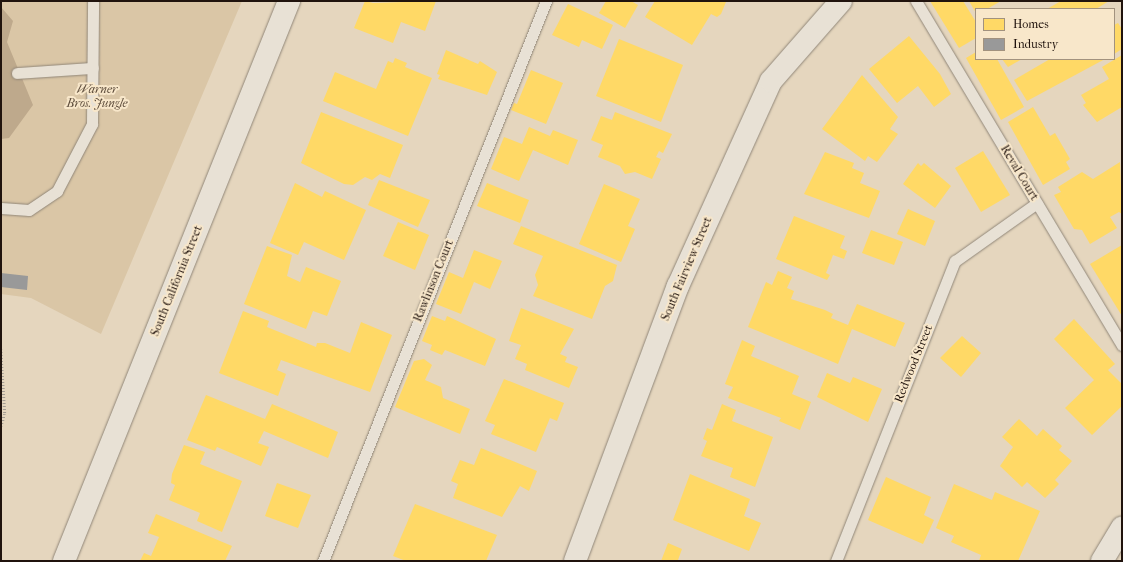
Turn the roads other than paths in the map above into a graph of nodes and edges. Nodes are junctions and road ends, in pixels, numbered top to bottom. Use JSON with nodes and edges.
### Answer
{"nodes":[{"id":1,"x":93,"y":1,"type":"edge"},
{"id":2,"x":290,"y":1,"type":"edge"},
{"id":3,"x":546,"y":1,"type":"edge"},
{"id":4,"x":841,"y":1,"type":"edge"},
{"id":5,"x":916,"y":1,"type":"edge"},
{"id":6,"x":93,"y":68,"type":"junction"},
{"id":7,"x":17,"y":73,"type":"dead end"},
{"id":8,"x":1037,"y":203,"type":"junction"},
{"id":9,"x":1,"y":208,"type":"edge"},
{"id":10,"x":1122,"y":345,"type":"edge"},
{"id":11,"x":1122,"y":528,"type":"edge"},
{"id":12,"x":64,"y":561,"type":"edge"},
{"id":13,"x":323,"y":561,"type":"edge"},
{"id":14,"x":575,"y":561,"type":"edge"},
{"id":15,"x":836,"y":561,"type":"edge"},
{"id":16,"x":1102,"y":561,"type":"edge"}],
"edges":[{"from":1,"to":6,"type":"lane"},
{"from":2,"to":12,"type":"street","name":"South California Street"},
{"from":3,"to":13,"type":"lane","name":"Rawlinson Court"},
{"from":4,"to":14,"type":"street","name":"South Fairview Street"},
{"from":5,"to":8,"type":"lane","name":"Reval Court"},
{"from":6,"to":7,"type":"lane"},
{"from":6,"to":9,"type":"lane"},
{"from":8,"to":10,"type":"lane","name":"Reval Court"},
{"from":8,"to":15,"type":"lane","name":"Redwood Street"},
{"from":11,"to":16,"type":"street"}]}
